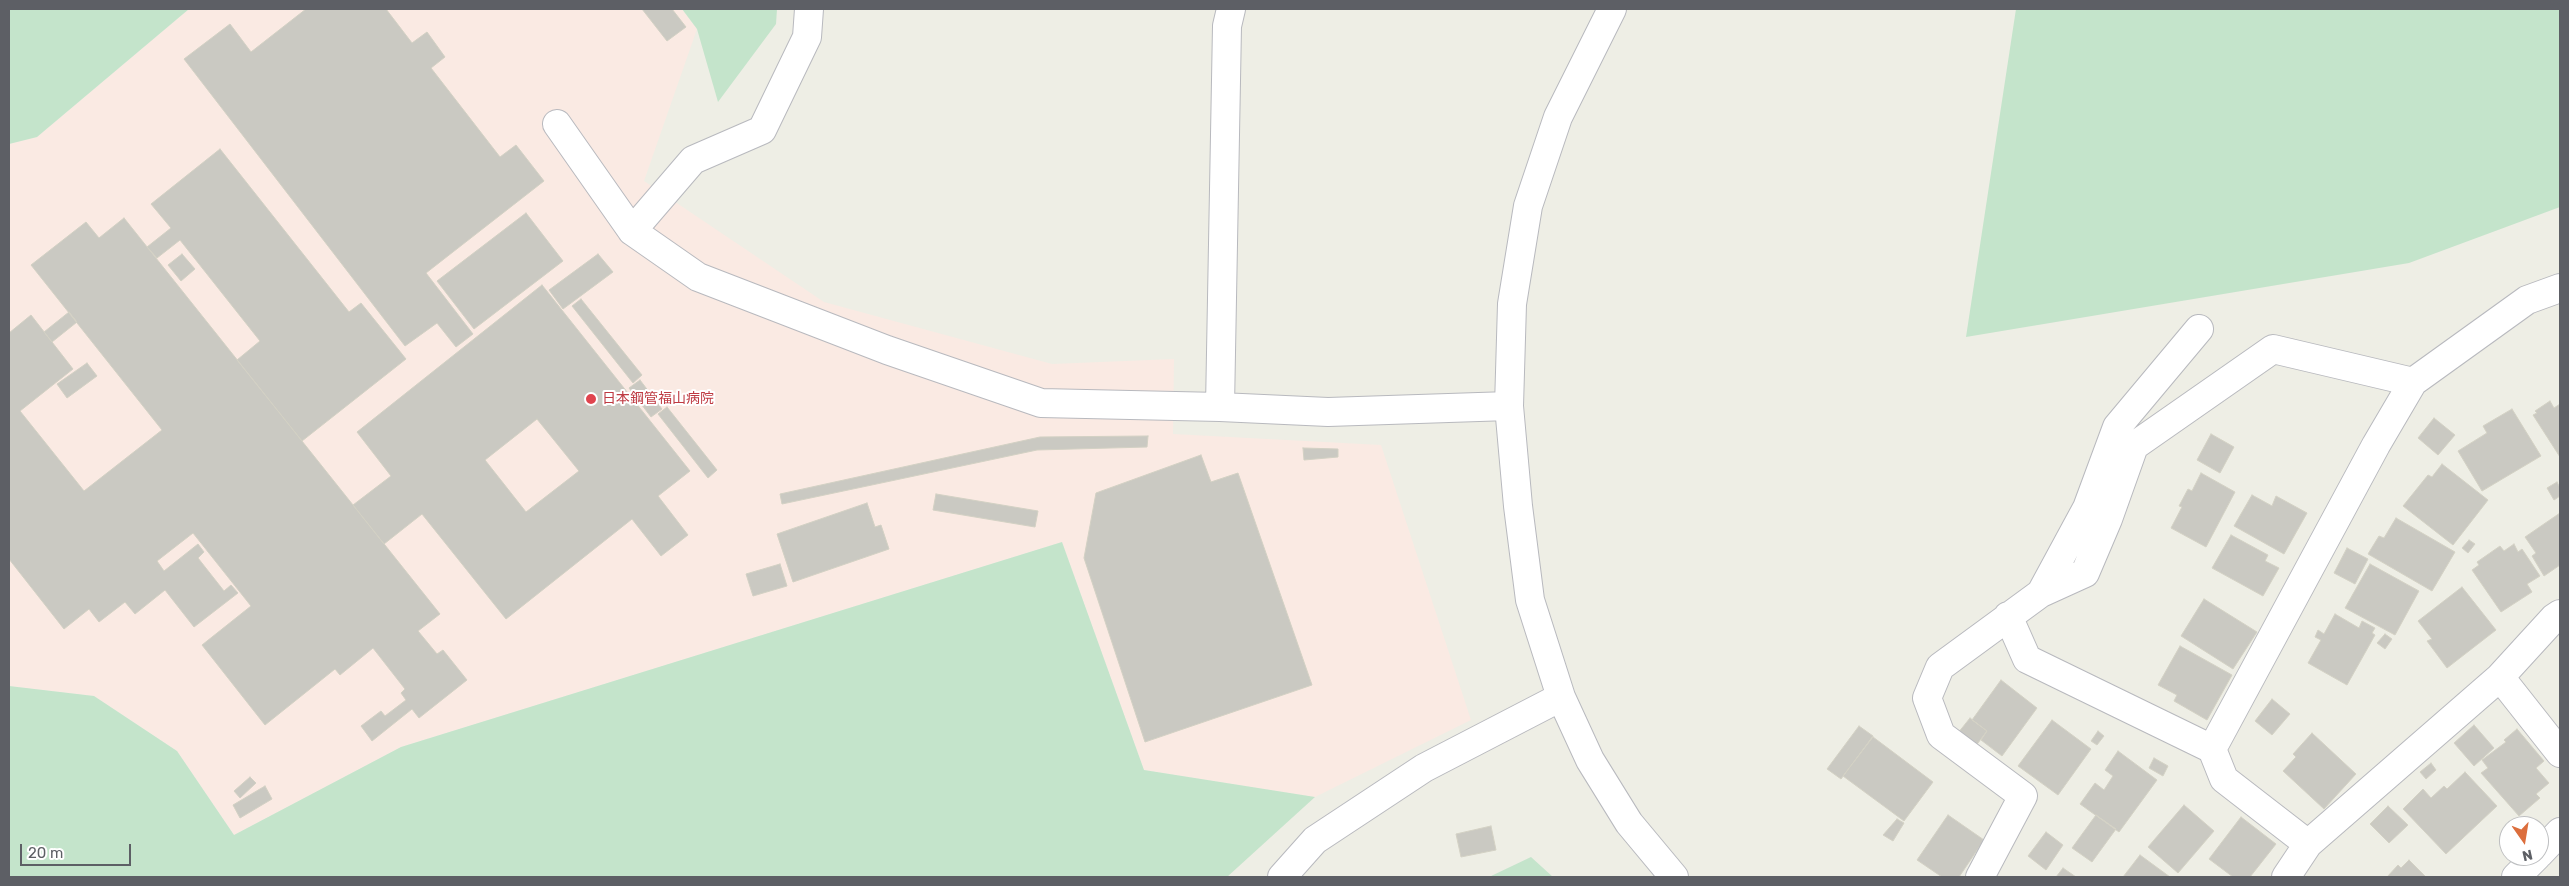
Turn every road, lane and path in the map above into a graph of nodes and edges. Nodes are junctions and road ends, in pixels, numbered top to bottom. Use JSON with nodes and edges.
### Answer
{"nodes":[{"id":1,"x":809,"y":9,"type":"edge"},
{"id":2,"x":1232,"y":9,"type":"edge"},
{"id":3,"x":1612,"y":9,"type":"edge"},
{"id":4,"x":557,"y":124,"type":"dead end"},
{"id":5,"x":632,"y":231,"type":"junction"},
{"id":6,"x":2560,"y":288,"type":"edge"},
{"id":7,"x":2199,"y":329,"type":"dead end"},
{"id":8,"x":2413,"y":382,"type":"junction"},
{"id":9,"x":1509,"y":406,"type":"junction"},
{"id":10,"x":1220,"y":407,"type":"junction"},
{"id":11,"x":2041,"y":593,"type":"junction"},
{"id":12,"x":2560,"y":614,"type":"edge"},
{"id":13,"x":2008,"y":616,"type":"junction"},
{"id":14,"x":2500,"y":677,"type":"junction"},
{"id":15,"x":1561,"y":697,"type":"junction"},
{"id":16,"x":2212,"y":749,"type":"junction"},
{"id":17,"x":2560,"y":753,"type":"edge"},
{"id":18,"x":2560,"y":832,"type":"edge"},
{"id":19,"x":2308,"y":844,"type":"junction"},
{"id":20,"x":2549,"y":844,"type":"edge"},
{"id":21,"x":2527,"y":866,"type":"edge"},
{"id":22,"x":1282,"y":877,"type":"edge"},
{"id":23,"x":1674,"y":877,"type":"edge"},
{"id":24,"x":1980,"y":877,"type":"edge"},
{"id":25,"x":2286,"y":877,"type":"edge"},
{"id":26,"x":2516,"y":877,"type":"edge"}],
"edges":[{"from":1,"to":5,"type":"street"},
{"from":2,"to":10,"type":"street"},
{"from":3,"to":9,"type":"street"},
{"from":4,"to":5,"type":"street"},
{"from":5,"to":10,"type":"street"},
{"from":6,"to":8,"type":"street"},
{"from":7,"to":11,"type":"street"},
{"from":8,"to":11,"type":"street"},
{"from":8,"to":16,"type":"street"},
{"from":9,"to":10,"type":"street"},
{"from":9,"to":15,"type":"street"},
{"from":11,"to":13,"type":"street"},
{"from":12,"to":14,"type":"street"},
{"from":13,"to":16,"type":"street"},
{"from":13,"to":24,"type":"street"},
{"from":14,"to":17,"type":"street"},
{"from":14,"to":19,"type":"street"},
{"from":15,"to":22,"type":"street"},
{"from":15,"to":23,"type":"street"},
{"from":16,"to":19,"type":"street"},
{"from":18,"to":20,"type":"street"},
{"from":19,"to":25,"type":"street"},
{"from":21,"to":26,"type":"street"}]}
